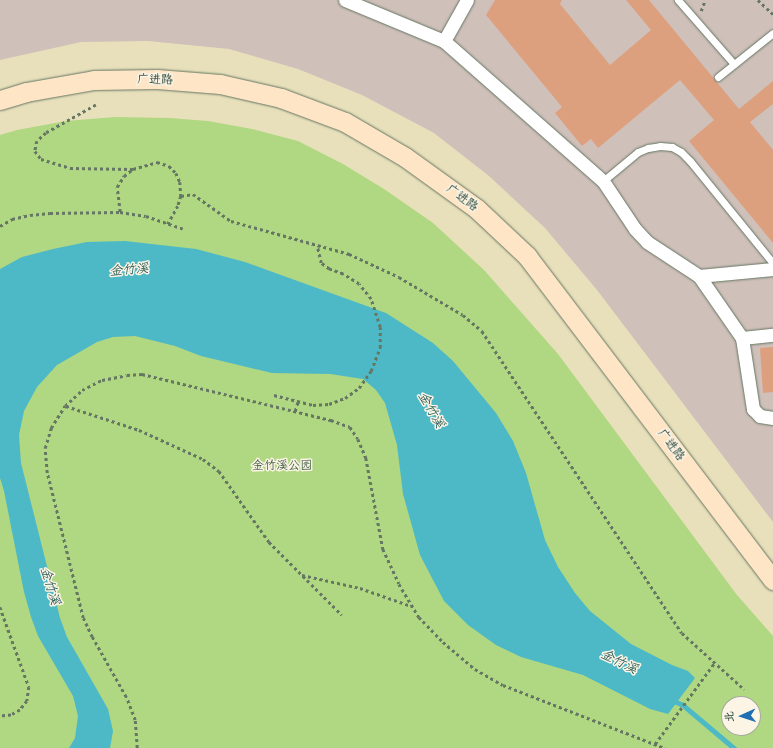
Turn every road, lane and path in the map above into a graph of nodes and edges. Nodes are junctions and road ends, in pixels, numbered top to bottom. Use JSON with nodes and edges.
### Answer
{"nodes":[{"id":1,"x":346,"y":0,"type":"edge"},
{"id":2,"x":467,"y":0,"type":"edge"},
{"id":3,"x":678,"y":0,"type":"edge"},
{"id":4,"x":758,"y":0,"type":"edge"},
{"id":5,"x":773,"y":14,"type":"edge"},
{"id":6,"x":773,"y":33,"type":"edge"},
{"id":7,"x":444,"y":42,"type":"junction"},
{"id":8,"x":734,"y":64,"type":"junction"},
{"id":9,"x":718,"y":77,"type":"dead end"},
{"id":10,"x":0,"y":100,"type":"edge"},
{"id":11,"x":96,"y":105,"type":"dead end"},
{"id":12,"x":133,"y":169,"type":"junction"},
{"id":13,"x":603,"y":181,"type":"junction"},
{"id":14,"x":182,"y":196,"type":"junction"},
{"id":15,"x":120,"y":212,"type":"junction"},
{"id":16,"x":168,"y":224,"type":"junction"},
{"id":17,"x":0,"y":226,"type":"edge"},
{"id":18,"x":183,"y":229,"type":"dead end"},
{"id":19,"x":317,"y":246,"type":"junction"},
{"id":20,"x":773,"y":263,"type":"edge"},
{"id":21,"x":773,"y":269,"type":"edge"},
{"id":22,"x":699,"y":276,"type":"junction"},
{"id":23,"x":773,"y":335,"type":"edge"},
{"id":24,"x":742,"y":338,"type":"junction"},
{"id":25,"x":274,"y":395,"type":"dead end"},
{"id":26,"x":298,"y":401,"type":"junction"},
{"id":27,"x":65,"y":406,"type":"junction"},
{"id":28,"x":295,"y":411,"type":"junction"},
{"id":29,"x":773,"y":418,"type":"edge"},
{"id":30,"x":302,"y":575,"type":"junction"},
{"id":31,"x":773,"y":580,"type":"edge"},
{"id":32,"x":412,"y":606,"type":"junction"},
{"id":33,"x":0,"y":607,"type":"edge"},
{"id":34,"x":342,"y":615,"type":"dead end"},
{"id":35,"x":715,"y":662,"type":"junction"},
{"id":36,"x":744,"y":689,"type":"dead end"},
{"id":37,"x":0,"y":716,"type":"edge"},
{"id":38,"x":655,"y":744,"type":"junction"},
{"id":39,"x":137,"y":748,"type":"edge"},
{"id":40,"x":665,"y":748,"type":"edge"}],
"edges":[{"from":1,"to":7,"type":"street"},
{"from":2,"to":7,"type":"street"},
{"from":3,"to":8,"type":"lane"},
{"from":4,"to":5,"type":"path"},
{"from":6,"to":8,"type":"lane"},
{"from":7,"to":13,"type":"street"},
{"from":8,"to":9,"type":"lane"},
{"from":10,"to":31,"type":"street","name":"广进路"},
{"from":11,"to":12,"type":"path"},
{"from":12,"to":14,"type":"path"},
{"from":12,"to":15,"type":"path"},
{"from":13,"to":20,"type":"lane"},
{"from":13,"to":22,"type":"street"},
{"from":14,"to":16,"type":"path"},
{"from":14,"to":19,"type":"path"},
{"from":15,"to":16,"type":"path"},
{"from":15,"to":17,"type":"path"},
{"from":16,"to":18,"type":"path"},
{"from":19,"to":26,"type":"path"},
{"from":19,"to":35,"type":"path"},
{"from":21,"to":22,"type":"street"},
{"from":22,"to":24,"type":"street"},
{"from":23,"to":24,"type":"street"},
{"from":24,"to":29,"type":"street"},
{"from":25,"to":26,"type":"path"},
{"from":26,"to":28,"type":"path"},
{"from":27,"to":28,"type":"path"},
{"from":27,"to":30,"type":"path"},
{"from":27,"to":39,"type":"path"},
{"from":28,"to":32,"type":"path"},
{"from":30,"to":32,"type":"path"},
{"from":30,"to":34,"type":"path"},
{"from":32,"to":38,"type":"path"},
{"from":33,"to":37,"type":"path"},
{"from":35,"to":36,"type":"path"},
{"from":35,"to":38,"type":"path"},
{"from":38,"to":40,"type":"path"}]}
